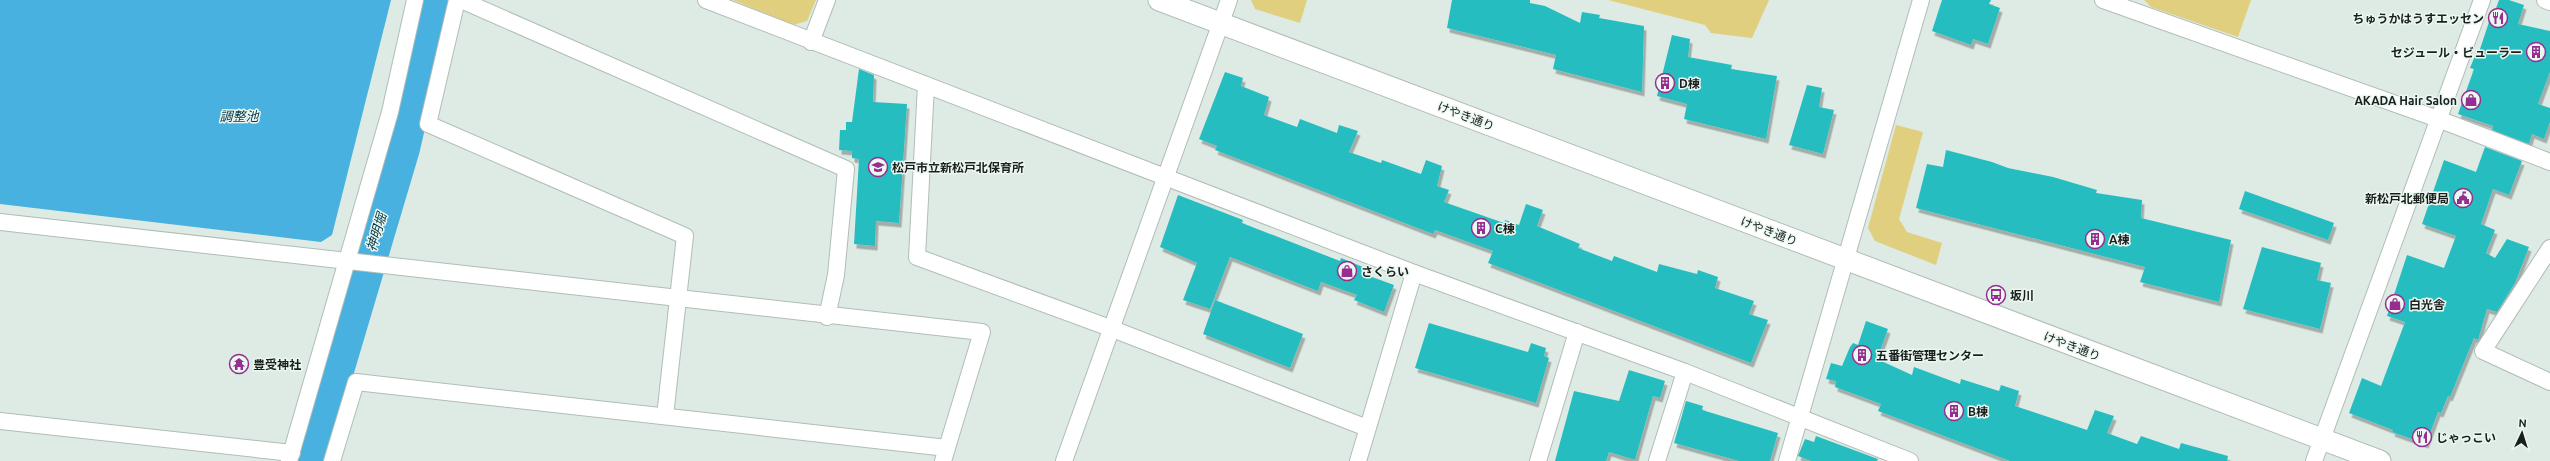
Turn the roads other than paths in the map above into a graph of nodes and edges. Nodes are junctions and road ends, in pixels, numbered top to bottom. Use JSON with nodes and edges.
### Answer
{"nodes":[{"id":1,"x":415,"y":0,"type":"edge"},
{"id":2,"x":457,"y":0,"type":"edge"},
{"id":3,"x":461,"y":0,"type":"edge"},
{"id":4,"x":706,"y":0,"type":"edge"},
{"id":5,"x":827,"y":0,"type":"edge"},
{"id":6,"x":1159,"y":0,"type":"edge"},
{"id":7,"x":1229,"y":0,"type":"edge"},
{"id":8,"x":1921,"y":0,"type":"edge"},
{"id":9,"x":2103,"y":0,"type":"edge"},
{"id":10,"x":2482,"y":0,"type":"edge"},
{"id":11,"x":2545,"y":0,"type":"edge"},
{"id":12,"x":2550,"y":2,"type":"edge"},
{"id":13,"x":2132,"y":5,"type":"edge"},
{"id":14,"x":1220,"y":23,"type":"junction"},
{"id":15,"x":811,"y":42,"type":"junction"},
{"id":16,"x":926,"y":85,"type":"junction"},
{"id":17,"x":2438,"y":119,"type":"junction"},
{"id":18,"x":2550,"y":162,"type":"edge"},
{"id":19,"x":1164,"y":177,"type":"junction"},
{"id":20,"x":0,"y":222,"type":"edge"},
{"id":21,"x":2550,"y":248,"type":"edge"},
{"id":22,"x":1846,"y":260,"type":"junction"},
{"id":23,"x":351,"y":262,"type":"junction"},
{"id":24,"x":1414,"y":273,"type":"junction"},
{"id":25,"x":679,"y":300,"type":"junction"},
{"id":26,"x":827,"y":317,"type":"junction"},
{"id":27,"x":1110,"y":328,"type":"junction"},
{"id":28,"x":1577,"y":332,"type":"junction"},
{"id":29,"x":1684,"y":372,"type":"junction"},
{"id":30,"x":2550,"y":382,"type":"edge"},
{"id":31,"x":665,"y":416,"type":"junction"},
{"id":32,"x":1799,"y":419,"type":"junction"},
{"id":33,"x":0,"y":421,"type":"edge"},
{"id":34,"x":1367,"y":428,"type":"junction"},
{"id":35,"x":2321,"y":440,"type":"junction"},
{"id":36,"x":945,"y":455,"type":"edge"},
{"id":37,"x":290,"y":457,"type":"edge"},
{"id":38,"x":1065,"y":460,"type":"edge"},
{"id":39,"x":332,"y":461,"type":"edge"},
{"id":40,"x":1358,"y":461,"type":"edge"},
{"id":41,"x":1538,"y":461,"type":"edge"},
{"id":42,"x":1657,"y":461,"type":"edge"},
{"id":43,"x":1787,"y":461,"type":"edge"},
{"id":44,"x":1910,"y":461,"type":"edge"},
{"id":45,"x":2314,"y":461,"type":"edge"},
{"id":46,"x":2380,"y":461,"type":"edge"}],
"edges":[{"from":1,"to":23,"type":"street"},
{"from":2,"to":25,"type":"street"},
{"from":3,"to":26,"type":"street"},
{"from":4,"to":15,"type":"street"},
{"from":5,"to":15,"type":"street"},
{"from":6,"to":14,"type":"street","name":"けやき通り"},
{"from":7,"to":14,"type":"street"},
{"from":8,"to":22,"type":"street"},
{"from":9,"to":13,"type":"street"},
{"from":10,"to":17,"type":"street"},
{"from":11,"to":12,"type":"street"},
{"from":13,"to":17,"type":"street"},
{"from":14,"to":19,"type":"street"},
{"from":14,"to":22,"type":"street","name":"けやき通り"},
{"from":15,"to":16,"type":"street"},
{"from":16,"to":19,"type":"street"},
{"from":16,"to":27,"type":"street"},
{"from":17,"to":18,"type":"street"},
{"from":17,"to":35,"type":"street"},
{"from":19,"to":24,"type":"street"},
{"from":19,"to":27,"type":"street"},
{"from":20,"to":23,"type":"street"},
{"from":21,"to":30,"type":"street"},
{"from":22,"to":32,"type":"street"},
{"from":22,"to":35,"type":"street","name":"けやき通り"},
{"from":23,"to":25,"type":"street"},
{"from":23,"to":37,"type":"street"},
{"from":24,"to":28,"type":"street"},
{"from":24,"to":34,"type":"street"},
{"from":25,"to":26,"type":"street"},
{"from":25,"to":31,"type":"street"},
{"from":26,"to":36,"type":"street"},
{"from":27,"to":34,"type":"street"},
{"from":27,"to":38,"type":"street"},
{"from":28,"to":29,"type":"street"},
{"from":28,"to":41,"type":"street"},
{"from":29,"to":32,"type":"street"},
{"from":29,"to":42,"type":"street"},
{"from":31,"to":36,"type":"street"},
{"from":31,"to":39,"type":"street"},
{"from":32,"to":43,"type":"street"},
{"from":32,"to":44,"type":"street"},
{"from":33,"to":37,"type":"street"},
{"from":34,"to":40,"type":"street"},
{"from":35,"to":45,"type":"street"},
{"from":35,"to":46,"type":"street","name":"けやき通り"}]}
